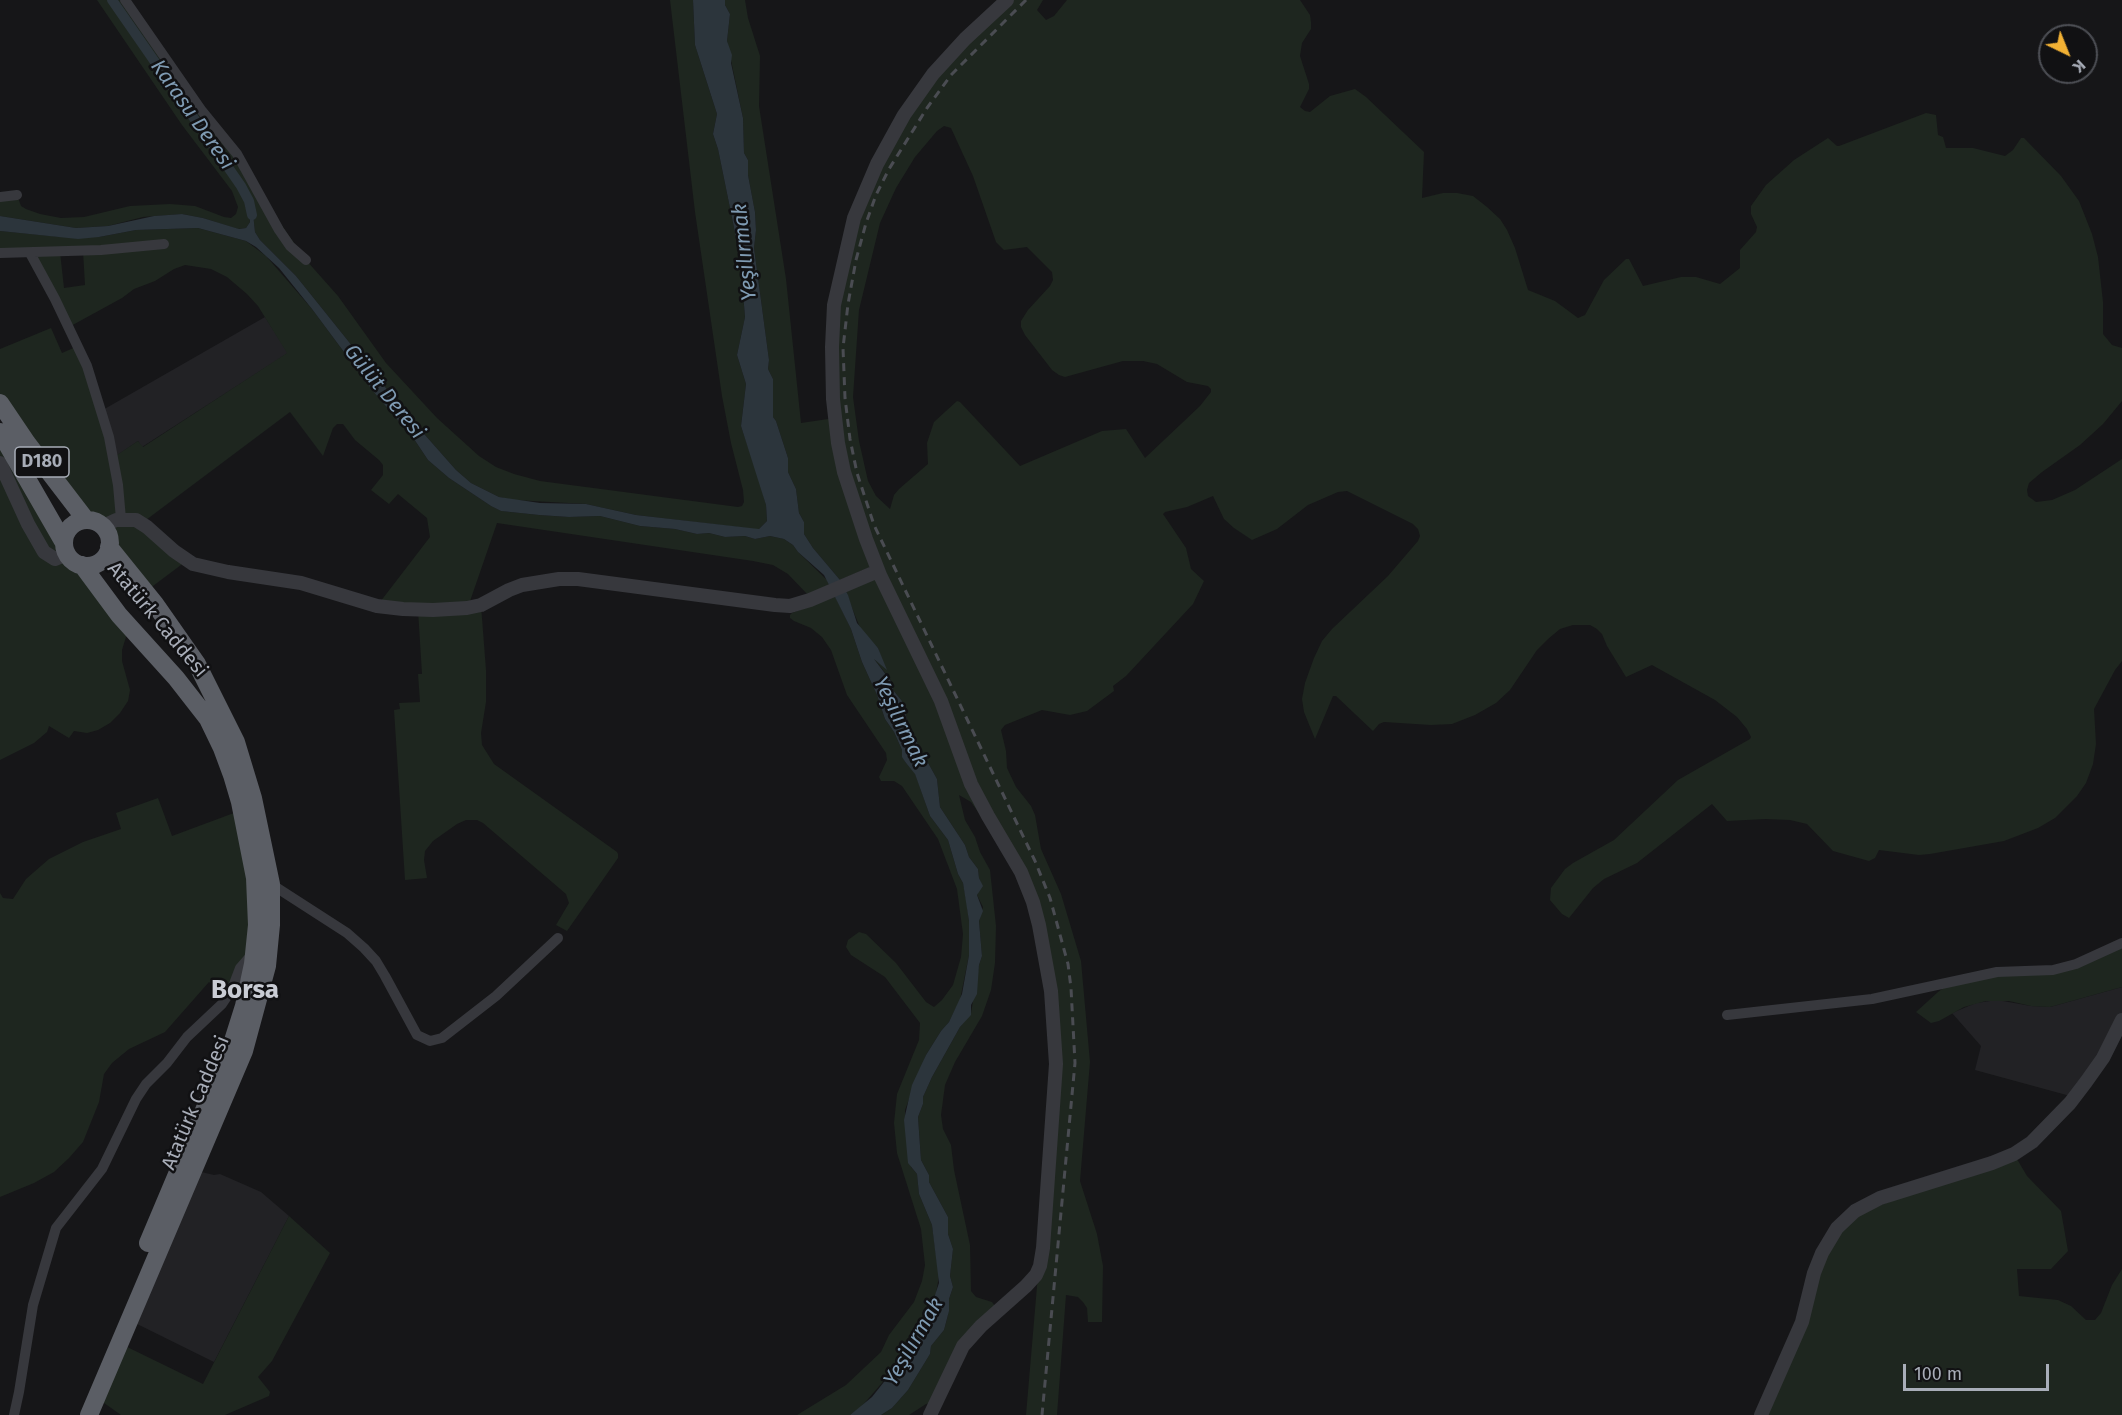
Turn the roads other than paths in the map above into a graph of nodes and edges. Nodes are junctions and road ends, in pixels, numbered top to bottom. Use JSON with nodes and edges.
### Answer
{"nodes":[{"id":1,"x":125,"y":0,"type":"edge"},
{"id":2,"x":1007,"y":0,"type":"edge"},
{"id":3,"x":17,"y":195,"type":"dead end"},
{"id":4,"x":0,"y":197,"type":"edge"},
{"id":5,"x":164,"y":244,"type":"dead end"},
{"id":6,"x":0,"y":253,"type":"edge"},
{"id":7,"x":30,"y":253,"type":"junction"},
{"id":8,"x":306,"y":260,"type":"dead end"},
{"id":9,"x":0,"y":403,"type":"edge"},
{"id":10,"x":0,"y":432,"type":"edge"},
{"id":11,"x":0,"y":463,"type":"edge"},
{"id":12,"x":121,"y":519,"type":"junction"},
{"id":13,"x":95,"y":523,"type":"junction"},
{"id":14,"x":109,"y":547,"type":"junction"},
{"id":15,"x":71,"y":554,"type":"junction"},
{"id":16,"x":872,"y":573,"type":"junction"},
{"id":17,"x":271,"y":884,"type":"junction"},
{"id":18,"x":558,"y":938,"type":"dead end"},
{"id":19,"x":2122,"y":943,"type":"edge"},
{"id":20,"x":254,"y":952,"type":"junction"},
{"id":21,"x":1727,"y":1015,"type":"dead end"},
{"id":22,"x":2122,"y":1020,"type":"edge"},
{"id":23,"x":14,"y":1415,"type":"edge"},
{"id":24,"x":76,"y":1415,"type":"edge"},
{"id":25,"x":89,"y":1415,"type":"edge"},
{"id":26,"x":930,"y":1415,"type":"edge"},
{"id":27,"x":1761,"y":1415,"type":"edge"}],
"edges":[{"from":1,"to":8,"type":"street"},
{"from":2,"to":16,"type":"street"},
{"from":3,"to":4,"type":"street"},
{"from":5,"to":7,"type":"street"},
{"from":6,"to":7,"type":"street"},
{"from":7,"to":12,"type":"street"},
{"from":9,"to":13,"type":"highway","name":"Atatürk Caddesi","number":"D180"},
{"from":10,"to":15,"type":"highway","name":"Atatürk Caddesi","number":"D180"},
{"from":11,"to":15,"type":"street"},
{"from":12,"to":13,"type":"street"},
{"from":12,"to":16,"type":"street"},
{"from":13,"to":14,"type":"highway","name":"Atatürk Caddesi"},
{"from":13,"to":15,"type":"highway"},
{"from":14,"to":15,"type":"highway","name":"Atatürk Caddesi"},
{"from":14,"to":17,"type":"highway","name":"Atatürk Caddesi"},
{"from":15,"to":20,"type":"highway","name":"Atatürk Caddesi","number":"D180"},
{"from":16,"to":26,"type":"street"},
{"from":17,"to":18,"type":"street"},
{"from":17,"to":25,"type":"highway","name":"Atatürk Caddesi"},
{"from":19,"to":21,"type":"street"},
{"from":20,"to":23,"type":"street"},
{"from":20,"to":24,"type":"highway","name":"Atatürk Caddesi","number":"D180"},
{"from":22,"to":27,"type":"street"}]}
